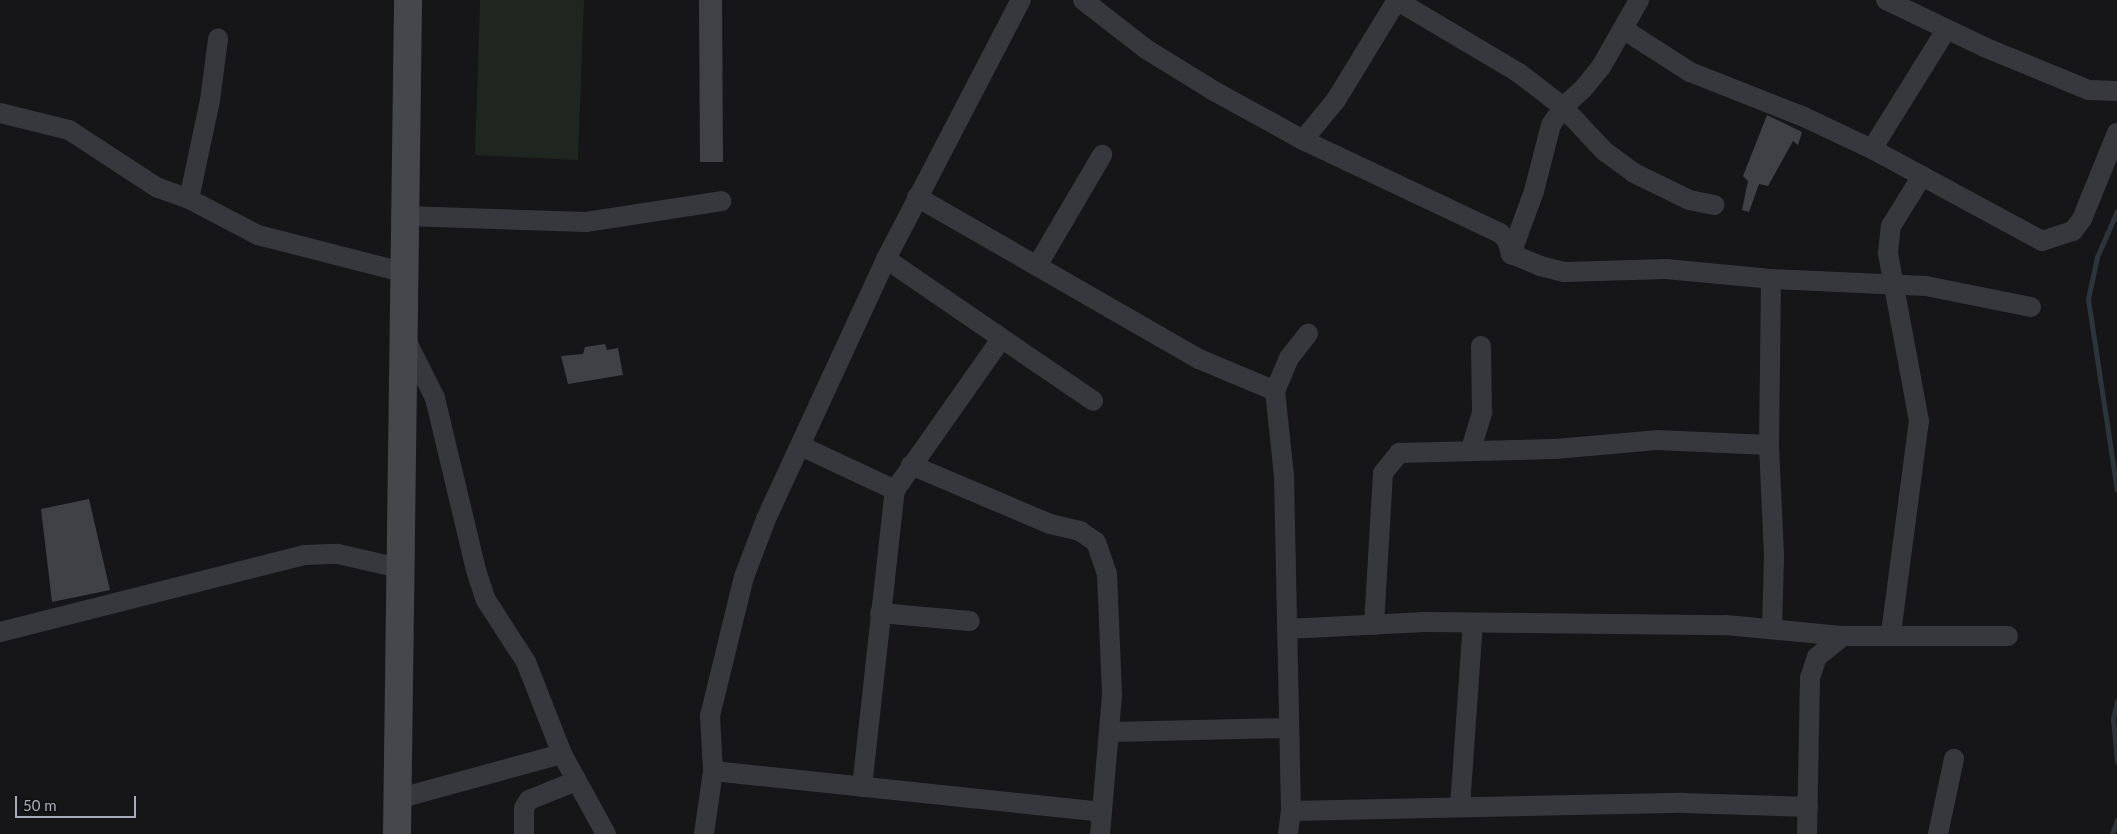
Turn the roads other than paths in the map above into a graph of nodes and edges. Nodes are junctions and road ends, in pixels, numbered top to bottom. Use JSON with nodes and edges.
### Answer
{"nodes":[{"id":1,"x":408,"y":0,"type":"edge"},
{"id":2,"x":1021,"y":0,"type":"edge"},
{"id":3,"x":1083,"y":0,"type":"edge"},
{"id":4,"x":1397,"y":0,"type":"edge"},
{"id":5,"x":1639,"y":0,"type":"edge"},
{"id":6,"x":1886,"y":0,"type":"edge"},
{"id":7,"x":1623,"y":29,"type":"junction"},
{"id":8,"x":1946,"y":30,"type":"junction"},
{"id":9,"x":218,"y":39,"type":"dead end"},
{"id":10,"x":2117,"y":91,"type":"edge"},
{"id":11,"x":1563,"y":107,"type":"junction"},
{"id":12,"x":0,"y":113,"type":"edge"},
{"id":13,"x":2117,"y":133,"type":"edge"},
{"id":14,"x":1303,"y":140,"type":"junction"},
{"id":15,"x":1872,"y":149,"type":"junction"},
{"id":16,"x":1102,"y":155,"type":"dead end"},
{"id":17,"x":1922,"y":176,"type":"junction"},
{"id":18,"x":917,"y":197,"type":"junction"},
{"id":19,"x":189,"y":199,"type":"junction"},
{"id":20,"x":721,"y":200,"type":"dead end"},
{"id":21,"x":1714,"y":205,"type":"dead end"},
{"id":22,"x":406,"y":216,"type":"junction"},
{"id":23,"x":1511,"y":254,"type":"junction"},
{"id":24,"x":886,"y":259,"type":"junction"},
{"id":25,"x":1037,"y":266,"type":"junction"},
{"id":26,"x":406,"y":273,"type":"junction"},
{"id":27,"x":1772,"y":278,"type":"junction"},
{"id":28,"x":1895,"y":285,"type":"junction"},
{"id":29,"x":2032,"y":306,"type":"dead end"},
{"id":30,"x":1308,"y":334,"type":"dead end"},
{"id":31,"x":406,"y":338,"type":"junction"},
{"id":32,"x":1002,"y":339,"type":"junction"},
{"id":33,"x":1481,"y":346,"type":"dead end"},
{"id":34,"x":1275,"y":391,"type":"junction"},
{"id":35,"x":1093,"y":401,"type":"dead end"},
{"id":36,"x":1769,"y":445,"type":"junction"},
{"id":37,"x":801,"y":446,"type":"junction"},
{"id":38,"x":1471,"y":449,"type":"junction"},
{"id":39,"x":911,"y":465,"type":"junction"},
{"id":40,"x":896,"y":490,"type":"junction"},
{"id":41,"x":399,"y":568,"type":"junction"},
{"id":42,"x":880,"y":613,"type":"junction"},
{"id":43,"x":970,"y":621,"type":"dead end"},
{"id":44,"x":1473,"y":623,"type":"junction"},
{"id":45,"x":1374,"y":625,"type":"junction"},
{"id":46,"x":1287,"y":629,"type":"junction"},
{"id":47,"x":1772,"y":629,"type":"junction"},
{"id":48,"x":0,"y":632,"type":"edge"},
{"id":49,"x":1804,"y":632,"type":"junction"},
{"id":50,"x":1891,"y":634,"type":"junction"},
{"id":51,"x":1843,"y":636,"type":"junction"},
{"id":52,"x":2008,"y":636,"type":"dead end"},
{"id":53,"x":1817,"y":657,"type":"junction"},
{"id":54,"x":1289,"y":728,"type":"junction"},
{"id":55,"x":1111,"y":732,"type":"junction"},
{"id":56,"x":562,"y":754,"type":"junction"},
{"id":57,"x":1954,"y":760,"type":"dead end"},
{"id":58,"x":712,"y":771,"type":"junction"},
{"id":59,"x":576,"y":781,"type":"junction"},
{"id":60,"x":862,"y":787,"type":"junction"},
{"id":61,"x":397,"y":799,"type":"junction"},
{"id":62,"x":1808,"y":807,"type":"junction"},
{"id":63,"x":1460,"y":808,"type":"junction"},
{"id":64,"x":1291,"y":811,"type":"junction"},
{"id":65,"x":1100,"y":812,"type":"junction"},
{"id":66,"x":396,"y":834,"type":"edge"},
{"id":67,"x":524,"y":834,"type":"edge"},
{"id":68,"x":606,"y":834,"type":"edge"},
{"id":69,"x":704,"y":834,"type":"edge"},
{"id":70,"x":1100,"y":834,"type":"edge"},
{"id":71,"x":1288,"y":834,"type":"edge"},
{"id":72,"x":1807,"y":834,"type":"edge"},
{"id":73,"x":1938,"y":834,"type":"edge"}],
"edges":[{"from":1,"to":22,"type":"main road"},
{"from":2,"to":18,"type":"street"},
{"from":3,"to":14,"type":"street"},
{"from":4,"to":11,"type":"street"},
{"from":4,"to":14,"type":"street"},
{"from":5,"to":7,"type":"street"},
{"from":6,"to":8,"type":"street"},
{"from":7,"to":11,"type":"street"},
{"from":7,"to":15,"type":"street"},
{"from":8,"to":10,"type":"street"},
{"from":8,"to":15,"type":"street"},
{"from":9,"to":19,"type":"street"},
{"from":11,"to":21,"type":"street"},
{"from":11,"to":23,"type":"street"},
{"from":12,"to":19,"type":"street"},
{"from":13,"to":17,"type":"street"},
{"from":14,"to":23,"type":"street"},
{"from":15,"to":17,"type":"street"},
{"from":16,"to":25,"type":"street"},
{"from":17,"to":28,"type":"street"},
{"from":18,"to":24,"type":"street"},
{"from":18,"to":25,"type":"street"},
{"from":19,"to":26,"type":"street"},
{"from":20,"to":22,"type":"street"},
{"from":22,"to":26,"type":"main road"},
{"from":23,"to":27,"type":"street"},
{"from":24,"to":32,"type":"street"},
{"from":24,"to":37,"type":"street"},
{"from":25,"to":34,"type":"street"},
{"from":26,"to":31,"type":"main road"},
{"from":27,"to":28,"type":"street"},
{"from":27,"to":36,"type":"street"},
{"from":28,"to":29,"type":"street"},
{"from":28,"to":50,"type":"street"},
{"from":30,"to":34,"type":"street"},
{"from":31,"to":41,"type":"main road"},
{"from":31,"to":56,"type":"street"},
{"from":32,"to":35,"type":"street"},
{"from":32,"to":39,"type":"street"},
{"from":33,"to":38,"type":"street"},
{"from":34,"to":46,"type":"street"},
{"from":36,"to":38,"type":"street"},
{"from":36,"to":47,"type":"street"},
{"from":37,"to":40,"type":"street"},
{"from":37,"to":58,"type":"street"},
{"from":38,"to":45,"type":"street"},
{"from":39,"to":40,"type":"street"},
{"from":39,"to":55,"type":"street"},
{"from":40,"to":42,"type":"street"},
{"from":41,"to":48,"type":"street"},
{"from":41,"to":61,"type":"main road"},
{"from":42,"to":43,"type":"street"},
{"from":42,"to":60,"type":"street"},
{"from":44,"to":45,"type":"street"},
{"from":44,"to":47,"type":"street"},
{"from":44,"to":63,"type":"street"},
{"from":45,"to":46,"type":"street"},
{"from":46,"to":54,"type":"street"},
{"from":47,"to":49,"type":"street"},
{"from":49,"to":51,"type":"street"},
{"from":49,"to":53,"type":"street"},
{"from":50,"to":51,"type":"street"},
{"from":50,"to":52,"type":"street"},
{"from":51,"to":53,"type":"street"},
{"from":53,"to":62,"type":"street"},
{"from":54,"to":55,"type":"street"},
{"from":54,"to":64,"type":"street"},
{"from":55,"to":65,"type":"street"},
{"from":56,"to":59,"type":"street"},
{"from":56,"to":61,"type":"street"},
{"from":57,"to":73,"type":"street"},
{"from":58,"to":60,"type":"street"},
{"from":58,"to":69,"type":"street"},
{"from":59,"to":67,"type":"street"},
{"from":59,"to":68,"type":"street"},
{"from":60,"to":65,"type":"street"},
{"from":61,"to":66,"type":"main road"},
{"from":62,"to":63,"type":"street"},
{"from":62,"to":72,"type":"street"},
{"from":63,"to":64,"type":"street"},
{"from":64,"to":71,"type":"street"},
{"from":65,"to":70,"type":"street"}]}
